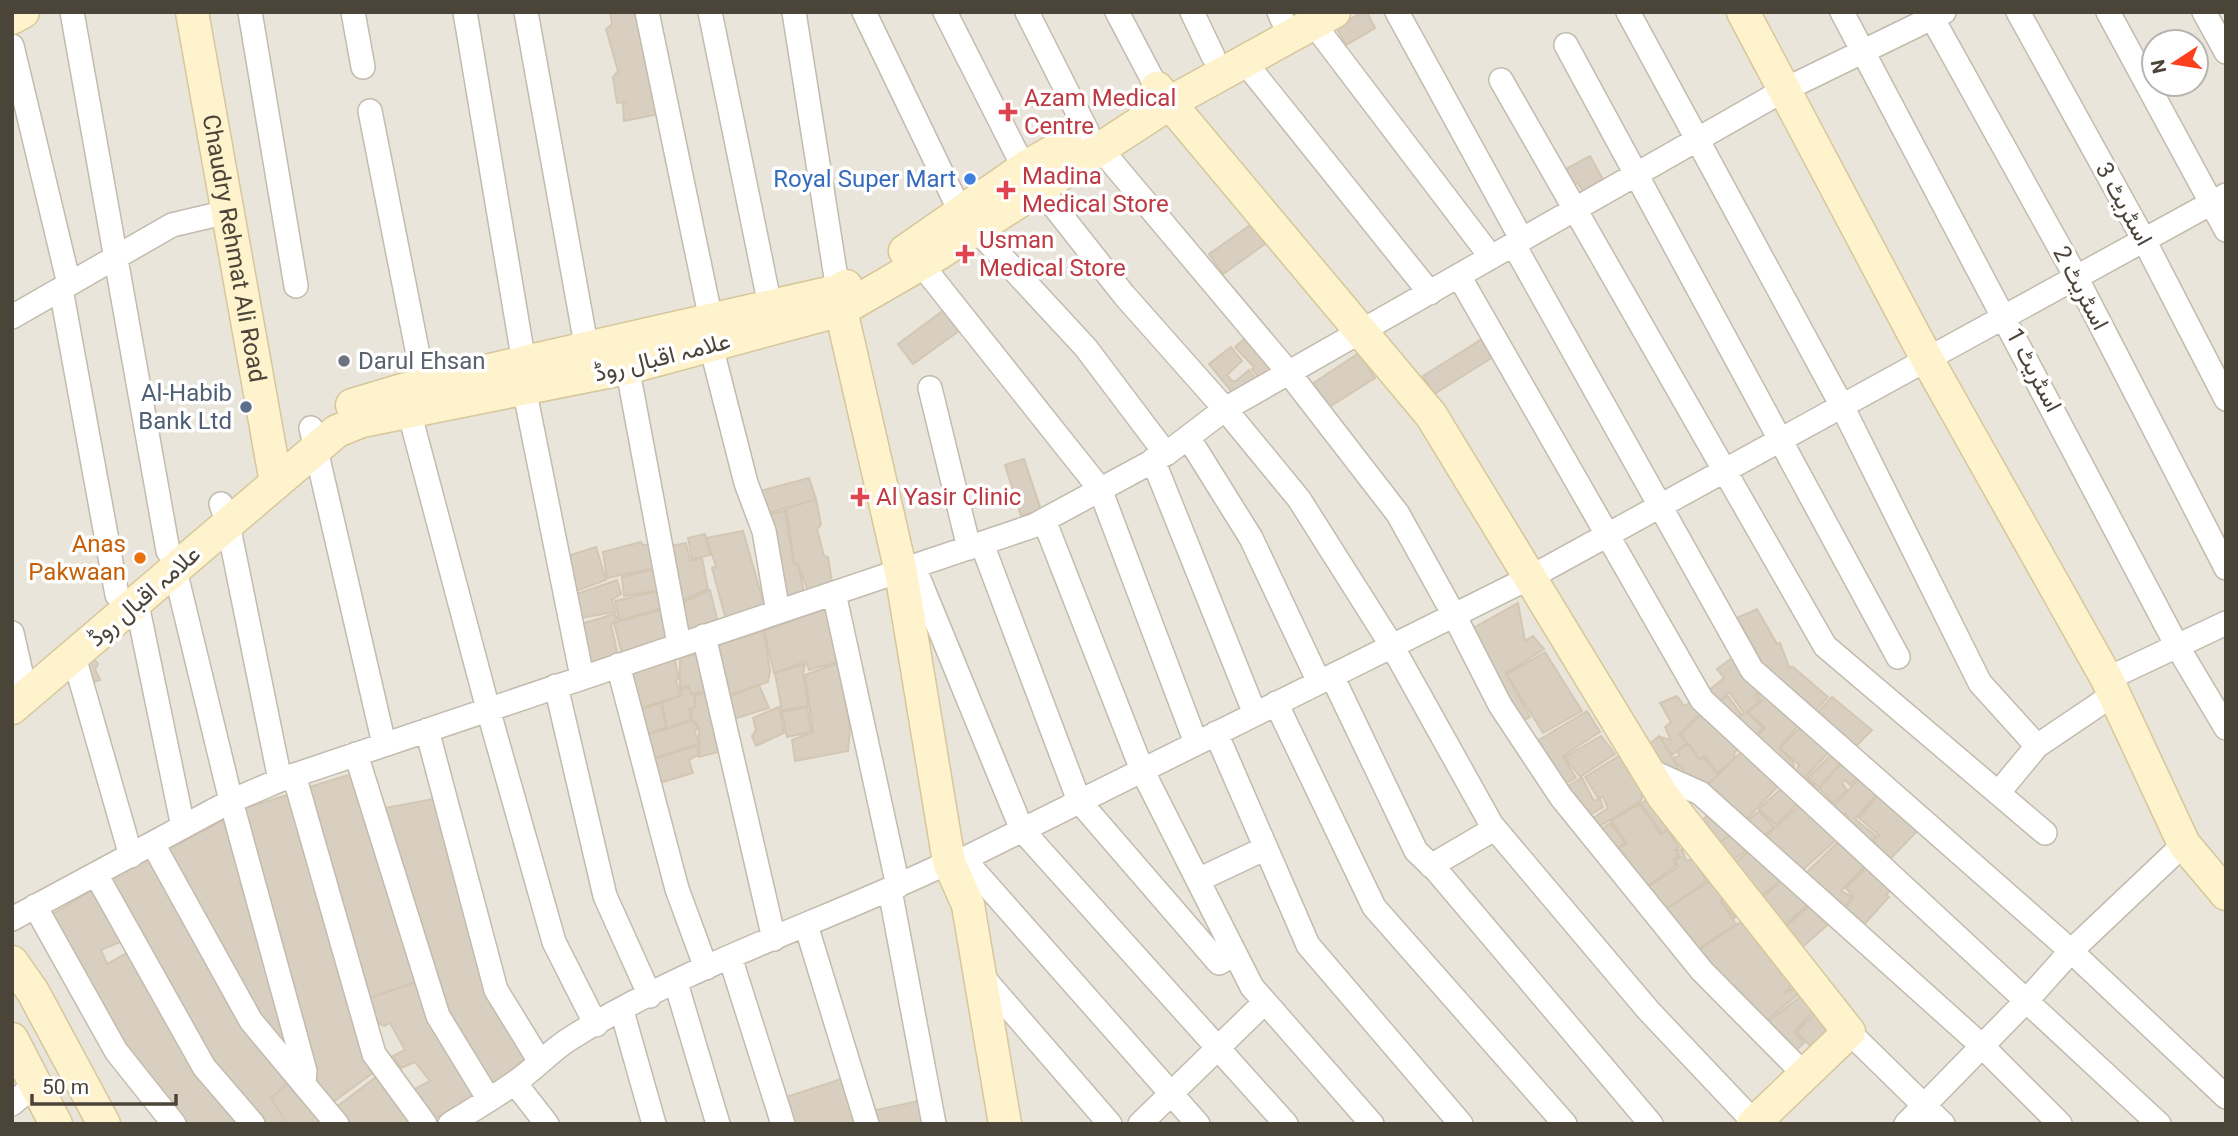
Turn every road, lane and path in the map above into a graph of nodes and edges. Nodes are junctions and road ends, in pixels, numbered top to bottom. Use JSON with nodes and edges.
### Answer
{"nodes":[{"id":1,"x":23,"y":12,"type":"edge"},
{"id":2,"x":72,"y":12,"type":"edge"},
{"id":3,"x":192,"y":12,"type":"edge"},
{"id":4,"x":250,"y":12,"type":"edge"},
{"id":5,"x":353,"y":12,"type":"edge"},
{"id":6,"x":465,"y":12,"type":"edge"},
{"id":7,"x":526,"y":12,"type":"edge"},
{"id":8,"x":647,"y":12,"type":"edge"},
{"id":9,"x":710,"y":12,"type":"edge"},
{"id":10,"x":794,"y":12,"type":"edge"},
{"id":11,"x":863,"y":12,"type":"edge"},
{"id":12,"x":945,"y":12,"type":"edge"},
{"id":13,"x":1027,"y":12,"type":"edge"},
{"id":14,"x":1117,"y":12,"type":"edge"},
{"id":15,"x":1192,"y":12,"type":"edge"},
{"id":16,"x":1397,"y":12,"type":"edge"},
{"id":17,"x":1628,"y":12,"type":"edge"},
{"id":18,"x":1743,"y":12,"type":"edge"},
{"id":19,"x":1842,"y":12,"type":"edge"},
{"id":20,"x":2018,"y":12,"type":"edge"},
{"id":21,"x":2108,"y":12,"type":"edge"},
{"id":22,"x":2204,"y":12,"type":"edge"},
{"id":23,"x":1935,"y":14,"type":"edge"},
{"id":24,"x":1300,"y":16,"type":"edge"},
{"id":25,"x":12,"y":18,"type":"edge"},
{"id":26,"x":1566,"y":45,"type":"dead end"},
{"id":27,"x":12,"y":46,"type":"edge"},
{"id":28,"x":1862,"y":52,"type":"junction"},
{"id":29,"x":2226,"y":52,"type":"edge"},
{"id":30,"x":1213,"y":56,"type":"junction"},
{"id":31,"x":1244,"y":61,"type":"junction"},
{"id":32,"x":363,"y":67,"type":"dead end"},
{"id":33,"x":1502,"y":80,"type":"dead end"},
{"id":34,"x":1784,"y":90,"type":"junction"},
{"id":35,"x":1163,"y":96,"type":"junction"},
{"id":36,"x":370,"y":111,"type":"dead end"},
{"id":37,"x":1093,"y":139,"type":"junction"},
{"id":38,"x":1696,"y":140,"type":"junction"},
{"id":39,"x":1636,"y":174,"type":"junction"},
{"id":40,"x":1031,"y":177,"type":"junction"},
{"id":41,"x":2218,"y":199,"type":"edge"},
{"id":42,"x":1575,"y":209,"type":"junction"},
{"id":43,"x":227,"y":212,"type":"junction"},
{"id":44,"x":968,"y":220,"type":"junction"},
{"id":45,"x":2226,"y":230,"type":"edge"},
{"id":46,"x":2144,"y":240,"type":"junction"},
{"id":47,"x":1518,"y":242,"type":"junction"},
{"id":48,"x":1491,"y":257,"type":"junction"},
{"id":49,"x":114,"y":259,"type":"junction"},
{"id":50,"x":921,"y":264,"type":"junction"},
{"id":51,"x":1459,"y":276,"type":"junction"},
{"id":52,"x":2076,"y":277,"type":"junction"},
{"id":53,"x":296,"y":286,"type":"dead end"},
{"id":54,"x":65,"y":287,"type":"junction"},
{"id":55,"x":1430,"y":293,"type":"junction"},
{"id":56,"x":839,"y":301,"type":"junction"},
{"id":57,"x":770,"y":306,"type":"junction"},
{"id":58,"x":2005,"y":316,"type":"junction"},
{"id":59,"x":12,"y":317,"type":"edge"},
{"id":60,"x":1363,"y":331,"type":"junction"},
{"id":61,"x":711,"y":333,"type":"junction"},
{"id":62,"x":587,"y":350,"type":"junction"},
{"id":63,"x":625,"y":355,"type":"junction"},
{"id":64,"x":1927,"y":359,"type":"junction"},
{"id":65,"x":1289,"y":373,"type":"junction"},
{"id":66,"x":524,"y":375,"type":"junction"},
{"id":67,"x":930,"y":388,"type":"dead end"},
{"id":68,"x":412,"y":396,"type":"junction"},
{"id":69,"x":2226,"y":399,"type":"edge"},
{"id":70,"x":1842,"y":406,"type":"junction"},
{"id":71,"x":1225,"y":409,"type":"junction"},
{"id":72,"x":1188,"y":437,"type":"junction"},
{"id":73,"x":314,"y":438,"type":"junction"},
{"id":74,"x":1781,"y":439,"type":"junction"},
{"id":75,"x":1160,"y":457,"type":"junction"},
{"id":76,"x":1723,"y":471,"type":"junction"},
{"id":77,"x":274,"y":473,"type":"junction"},
{"id":78,"x":1100,"y":489,"type":"junction"},
{"id":79,"x":1662,"y":505,"type":"junction"},
{"id":80,"x":225,"y":514,"type":"junction"},
{"id":81,"x":1044,"y":520,"type":"junction"},
{"id":82,"x":1607,"y":535,"type":"junction"},
{"id":83,"x":975,"y":546,"type":"junction"},
{"id":84,"x":172,"y":561,"type":"junction"},
{"id":85,"x":2226,"y":568,"type":"edge"},
{"id":86,"x":908,"y":569,"type":"junction"},
{"id":87,"x":1531,"y":577,"type":"junction"},
{"id":88,"x":834,"y":593,"type":"junction"},
{"id":89,"x":127,"y":599,"type":"junction"},
{"id":90,"x":778,"y":612,"type":"junction"},
{"id":91,"x":1454,"y":615,"type":"junction"},
{"id":92,"x":2226,"y":623,"type":"edge"},
{"id":93,"x":12,"y":633,"type":"edge"},
{"id":94,"x":704,"y":636,"type":"junction"},
{"id":95,"x":679,"y":644,"type":"junction"},
{"id":96,"x":1392,"y":646,"type":"junction"},
{"id":97,"x":2177,"y":646,"type":"junction"},
{"id":98,"x":74,"y":657,"type":"junction"},
{"id":99,"x":1898,"y":657,"type":"dead end"},
{"id":100,"x":618,"y":665,"type":"junction"},
{"id":101,"x":582,"y":677,"type":"junction"},
{"id":102,"x":1326,"y":679,"type":"junction"},
{"id":103,"x":17,"y":681,"type":"edge"},
{"id":104,"x":556,"y":686,"type":"junction"},
{"id":105,"x":2110,"y":687,"type":"junction"},
{"id":106,"x":1276,"y":704,"type":"junction"},
{"id":107,"x":12,"y":708,"type":"edge"},
{"id":108,"x":488,"y":709,"type":"junction"},
{"id":109,"x":1255,"y":714,"type":"junction"},
{"id":110,"x":2226,"y":728,"type":"edge"},
{"id":111,"x":427,"y":730,"type":"junction"},
{"id":112,"x":1206,"y":738,"type":"junction"},
{"id":113,"x":384,"y":744,"type":"junction"},
{"id":114,"x":2037,"y":746,"type":"junction"},
{"id":115,"x":356,"y":754,"type":"junction"},
{"id":116,"x":1646,"y":769,"type":"junction"},
{"id":117,"x":1142,"y":770,"type":"junction"},
{"id":118,"x":287,"y":778,"type":"junction"},
{"id":119,"x":1999,"y":792,"type":"junction"},
{"id":120,"x":231,"y":801,"type":"junction"},
{"id":121,"x":1079,"y":801,"type":"junction"},
{"id":122,"x":1491,"y":824,"type":"junction"},
{"id":123,"x":183,"y":827,"type":"junction"},
{"id":124,"x":1022,"y":830,"type":"junction"},
{"id":125,"x":2045,"y":833,"type":"dead end"},
{"id":126,"x":153,"y":844,"type":"junction"},
{"id":127,"x":2184,"y":844,"type":"junction"},
{"id":128,"x":1266,"y":848,"type":"junction"},
{"id":129,"x":131,"y":856,"type":"junction"},
{"id":130,"x":956,"y":860,"type":"junction"},
{"id":131,"x":1432,"y":866,"type":"junction"},
{"id":132,"x":97,"y":876,"type":"junction"},
{"id":133,"x":1198,"y":880,"type":"junction"},
{"id":134,"x":894,"y":888,"type":"junction"},
{"id":135,"x":2226,"y":894,"type":"edge"},
{"id":136,"x":36,"y":906,"type":"junction"},
{"id":137,"x":12,"y":919,"type":"edge"},
{"id":138,"x":806,"y":925,"type":"junction"},
{"id":139,"x":774,"y":939,"type":"junction"},
{"id":140,"x":2071,"y":951,"type":"junction"},
{"id":141,"x":1235,"y":954,"type":"junction"},
{"id":142,"x":730,"y":957,"type":"junction"},
{"id":143,"x":12,"y":962,"type":"edge"},
{"id":144,"x":706,"y":968,"type":"junction"},
{"id":145,"x":981,"y":975,"type":"junction"},
{"id":146,"x":676,"y":982,"type":"junction"},
{"id":147,"x":650,"y":996,"type":"junction"},
{"id":148,"x":2028,"y":999,"type":"junction"},
{"id":149,"x":1265,"y":1002,"type":"junction"},
{"id":150,"x":622,"y":1011,"type":"junction"},
{"id":151,"x":596,"y":1025,"type":"junction"},
{"id":152,"x":1849,"y":1032,"type":"junction"},
{"id":153,"x":12,"y":1039,"type":"edge"},
{"id":154,"x":1982,"y":1046,"type":"junction"},
{"id":155,"x":1218,"y":1048,"type":"junction"},
{"id":156,"x":539,"y":1060,"type":"junction"},
{"id":157,"x":1803,"y":1073,"type":"junction"},
{"id":158,"x":515,"y":1083,"type":"junction"},
{"id":159,"x":304,"y":1084,"type":"junction"},
{"id":160,"x":1171,"y":1093,"type":"junction"},
{"id":161,"x":23,"y":1095,"type":"edge"},
{"id":162,"x":2226,"y":1097,"type":"edge"},
{"id":163,"x":488,"y":1098,"type":"junction"},
{"id":164,"x":1926,"y":1107,"type":"junction"},
{"id":165,"x":464,"y":1120,"type":"edge"},
{"id":166,"x":1754,"y":1123,"type":"edge"},
{"id":167,"x":57,"y":1124,"type":"edge"},
{"id":168,"x":104,"y":1124,"type":"edge"},
{"id":169,"x":174,"y":1124,"type":"edge"},
{"id":170,"x":253,"y":1124,"type":"edge"},
{"id":171,"x":337,"y":1124,"type":"edge"},
{"id":172,"x":425,"y":1124,"type":"edge"},
{"id":173,"x":548,"y":1124,"type":"edge"},
{"id":174,"x":654,"y":1124,"type":"edge"},
{"id":175,"x":718,"y":1124,"type":"edge"},
{"id":176,"x":782,"y":1124,"type":"edge"},
{"id":177,"x":867,"y":1124,"type":"edge"},
{"id":178,"x":934,"y":1124,"type":"edge"},
{"id":179,"x":1005,"y":1124,"type":"edge"},
{"id":180,"x":1110,"y":1124,"type":"edge"},
{"id":181,"x":1140,"y":1124,"type":"edge"},
{"id":182,"x":1198,"y":1124,"type":"edge"},
{"id":183,"x":1286,"y":1124,"type":"edge"},
{"id":184,"x":1372,"y":1124,"type":"edge"},
{"id":185,"x":1461,"y":1124,"type":"edge"},
{"id":186,"x":1565,"y":1124,"type":"edge"},
{"id":187,"x":1651,"y":1124,"type":"edge"},
{"id":188,"x":1906,"y":1124,"type":"edge"},
{"id":189,"x":1943,"y":1124,"type":"edge"},
{"id":190,"x":2060,"y":1124,"type":"edge"},
{"id":191,"x":2159,"y":1124,"type":"edge"}],
"edges":[{"from":1,"to":25,"type":"street"},
{"from":2,"to":49,"type":"street"},
{"from":3,"to":43,"type":"street","name":"Chaudry Rehmat Ali Road"},
{"from":4,"to":53,"type":"street"},
{"from":5,"to":32,"type":"street"},
{"from":6,"to":66,"type":"street"},
{"from":7,"to":62,"type":"street"},
{"from":8,"to":61,"type":"street"},
{"from":9,"to":57,"type":"street"},
{"from":10,"to":56,"type":"street"},
{"from":11,"to":44,"type":"street"},
{"from":12,"to":40,"type":"street"},
{"from":13,"to":37,"type":"street"},
{"from":14,"to":35,"type":"street"},
{"from":15,"to":30,"type":"street"},
{"from":16,"to":47,"type":"street"},
{"from":17,"to":38,"type":"street"},
{"from":18,"to":34,"type":"street"},
{"from":19,"to":28,"type":"street","name":"اسٹریٹ 1"},
{"from":20,"to":46,"type":"street","name":"اسٹریٹ 3"},
{"from":21,"to":41,"type":"street"},
{"from":22,"to":29,"type":"street"},
{"from":23,"to":28,"type":"street"},
{"from":23,"to":52,"type":"street","name":"اسٹریٹ 2"},
{"from":24,"to":30,"type":"street","name":"علامہ اقبال روڈ"},
{"from":24,"to":31,"type":"street","name":"علامہ اقبال روڈ"},
{"from":24,"to":48,"type":"street"},
{"from":26,"to":39,"type":"street"},
{"from":27,"to":54,"type":"street"},
{"from":28,"to":34,"type":"street"},
{"from":28,"to":58,"type":"street","name":"اسٹریٹ 1"},
{"from":30,"to":35,"type":"street","name":"علامہ اقبال روڈ"},
{"from":31,"to":35,"type":"street","name":"علامہ اقبال روڈ"},
{"from":31,"to":55,"type":"street"},
{"from":33,"to":42,"type":"street"},
{"from":34,"to":38,"type":"street"},
{"from":34,"to":64,"type":"street"},
{"from":35,"to":37,"type":"street","name":"علامہ اقبال روڈ"},
{"from":35,"to":60,"type":"street"},
{"from":36,"to":68,"type":"street"},
{"from":37,"to":40,"type":"street","name":"علامہ اقبال روڈ"},
{"from":37,"to":65,"type":"street"},
{"from":38,"to":39,"type":"street"},
{"from":38,"to":70,"type":"street"},
{"from":39,"to":42,"type":"street"},
{"from":39,"to":74,"type":"street"},
{"from":40,"to":44,"type":"street","name":"علامہ اقبال روڈ"},
{"from":40,"to":71,"type":"street"},
{"from":41,"to":45,"type":"street"},
{"from":41,"to":46,"type":"street"},
{"from":42,"to":47,"type":"street"},
{"from":42,"to":76,"type":"street"},
{"from":43,"to":49,"type":"street"},
{"from":43,"to":77,"type":"street","name":"Chaudry Rehmat Ali Road"},
{"from":44,"to":50,"type":"street","name":"علامہ اقبال روڈ"},
{"from":44,"to":56,"type":"street","name":"علامہ اقبال روڈ"},
{"from":44,"to":75,"type":"street"},
{"from":46,"to":52,"type":"street"},
{"from":46,"to":69,"type":"street","name":"اسٹریٹ 3"},
{"from":47,"to":48,"type":"street"},
{"from":47,"to":79,"type":"street"},
{"from":48,"to":51,"type":"street"},
{"from":49,"to":54,"type":"street"},
{"from":49,"to":84,"type":"street"},
{"from":50,"to":56,"type":"street","name":"علامہ اقبال روڈ"},
{"from":50,"to":78,"type":"street"},
{"from":51,"to":55,"type":"street"},
{"from":51,"to":82,"type":"street"},
{"from":52,"to":58,"type":"street"},
{"from":52,"to":85,"type":"street","name":"اسٹریٹ 2"},
{"from":54,"to":59,"type":"street"},
{"from":54,"to":89,"type":"street"},
{"from":55,"to":60,"type":"street"},
{"from":56,"to":57,"type":"street","name":"علامہ اقبال روڈ"},
{"from":56,"to":61,"type":"street","name":"علامہ اقبال روڈ"},
{"from":56,"to":86,"type":"street"},
{"from":57,"to":61,"type":"street","name":"علامہ اقبال روڈ"},
{"from":58,"to":64,"type":"street"},
{"from":58,"to":97,"type":"street","name":"اسٹریٹ 1"},
{"from":60,"to":65,"type":"street"},
{"from":60,"to":87,"type":"street"},
{"from":61,"to":63,"type":"street","name":"علامہ اقبال روڈ"},
{"from":61,"to":90,"type":"street"},
{"from":62,"to":63,"type":"street","name":"علامہ اقبال روڈ"},
{"from":62,"to":66,"type":"street","name":"علامہ اقبال روڈ"},
{"from":63,"to":66,"type":"street","name":"علامہ اقبال روڈ"},
{"from":63,"to":95,"type":"street"},
{"from":64,"to":70,"type":"street"},
{"from":64,"to":105,"type":"street"},
{"from":65,"to":71,"type":"street"},
{"from":65,"to":91,"type":"street"},
{"from":66,"to":68,"type":"street","name":"علامہ اقبال روڈ"},
{"from":66,"to":101,"type":"street"},
{"from":67,"to":83,"type":"street"},
{"from":68,"to":73,"type":"street","name":"علامہ اقبال روڈ"},
{"from":68,"to":108,"type":"street"},
{"from":70,"to":74,"type":"street"},
{"from":70,"to":114,"type":"street"},
{"from":71,"to":72,"type":"street"},
{"from":71,"to":96,"type":"street"},
{"from":72,"to":75,"type":"street"},
{"from":72,"to":102,"type":"street"},
{"from":73,"to":77,"type":"street","name":"علامہ اقبال روڈ"},
{"from":73,"to":113,"type":"street"},
{"from":74,"to":76,"type":"street"},
{"from":74,"to":99,"type":"street"},
{"from":75,"to":78,"type":"street"},
{"from":75,"to":109,"type":"street"},
{"from":76,"to":79,"type":"street"},
{"from":76,"to":119,"type":"street"},
{"from":77,"to":80,"type":"street","name":"علامہ اقبال روڈ"},
{"from":78,"to":81,"type":"street"},
{"from":78,"to":112,"type":"street"},
{"from":79,"to":82,"type":"street"},
{"from":79,"to":140,"type":"street"},
{"from":80,"to":84,"type":"street","name":"علامہ اقبال روڈ"},
{"from":80,"to":118,"type":"street"},
{"from":81,"to":83,"type":"street"},
{"from":81,"to":117,"type":"street"},
{"from":82,"to":87,"type":"street"},
{"from":82,"to":148,"type":"street"},
{"from":83,"to":86,"type":"street"},
{"from":83,"to":121,"type":"street"},
{"from":84,"to":89,"type":"street","name":"علامہ اقبال روڈ"},
{"from":84,"to":120,"type":"street"},
{"from":86,"to":88,"type":"street"},
{"from":86,"to":124,"type":"street"},
{"from":86,"to":130,"type":"street"},
{"from":87,"to":91,"type":"street"},
{"from":87,"to":116,"type":"street"},
{"from":88,"to":90,"type":"street"},
{"from":88,"to":134,"type":"street"},
{"from":89,"to":98,"type":"street","name":"علامہ اقبال روڈ"},
{"from":89,"to":103,"type":"street","name":"علامہ اقبال روڈ"},
{"from":89,"to":123,"type":"street"},
{"from":90,"to":94,"type":"street"},
{"from":91,"to":96,"type":"street"},
{"from":91,"to":157,"type":"street"},
{"from":92,"to":97,"type":"street"},
{"from":93,"to":103,"type":"street"},
{"from":94,"to":95,"type":"street"},
{"from":94,"to":139,"type":"street"},
{"from":95,"to":100,"type":"street"},
{"from":96,"to":102,"type":"street"},
{"from":96,"to":122,"type":"street"},
{"from":97,"to":105,"type":"street"},
{"from":97,"to":110,"type":"street","name":"اسٹریٹ 1"},
{"from":98,"to":107,"type":"street","name":"علامہ اقبال روڈ"},
{"from":98,"to":129,"type":"street"},
{"from":100,"to":101,"type":"street"},
{"from":100,"to":144,"type":"street"},
{"from":101,"to":104,"type":"street"},
{"from":102,"to":106,"type":"street"},
{"from":102,"to":131,"type":"street"},
{"from":104,"to":108,"type":"street"},
{"from":104,"to":147,"type":"street"},
{"from":105,"to":114,"type":"street"},
{"from":105,"to":127,"type":"street"},
{"from":106,"to":109,"type":"street"},
{"from":106,"to":186,"type":"street"},
{"from":108,"to":111,"type":"street"},
{"from":108,"to":151,"type":"street"},
{"from":109,"to":112,"type":"street"},
{"from":111,"to":113,"type":"street"},
{"from":111,"to":156,"type":"street"},
{"from":112,"to":117,"type":"street"},
{"from":112,"to":128,"type":"street"},
{"from":113,"to":115,"type":"street"},
{"from":114,"to":119,"type":"street"},
{"from":115,"to":118,"type":"street"},
{"from":115,"to":163,"type":"street"},
{"from":116,"to":152,"type":"street"},
{"from":116,"to":154,"type":"street"},
{"from":117,"to":121,"type":"street"},
{"from":117,"to":133,"type":"street"},
{"from":118,"to":120,"type":"street"},
{"from":118,"to":172,"type":"street"},
{"from":119,"to":125,"type":"street"},
{"from":120,"to":123,"type":"street"},
{"from":120,"to":159,"type":"street"},
{"from":121,"to":124,"type":"street"},
{"from":121,"to":141,"type":"street"},
{"from":122,"to":131,"type":"street"},
{"from":122,"to":166,"type":"street"},
{"from":123,"to":126,"type":"street"},
{"from":124,"to":130,"type":"street"},
{"from":124,"to":155,"type":"street"},
{"from":126,"to":129,"type":"street"},
{"from":126,"to":159,"type":"street"},
{"from":127,"to":135,"type":"street"},
{"from":127,"to":140,"type":"street"},
{"from":128,"to":133,"type":"street"},
{"from":128,"to":185,"type":"street"},
{"from":129,"to":132,"type":"street"},
{"from":130,"to":134,"type":"street"},
{"from":130,"to":145,"type":"street"},
{"from":130,"to":160,"type":"street"},
{"from":131,"to":187,"type":"street"},
{"from":132,"to":136,"type":"street"},
{"from":132,"to":170,"type":"street"},
{"from":133,"to":141,"type":"street"},
{"from":134,"to":138,"type":"street"},
{"from":134,"to":178,"type":"street"},
{"from":136,"to":137,"type":"street"},
{"from":136,"to":169,"type":"street"},
{"from":138,"to":139,"type":"street"},
{"from":138,"to":177,"type":"street"},
{"from":139,"to":142,"type":"street"},
{"from":140,"to":148,"type":"street"},
{"from":140,"to":162,"type":"street"},
{"from":141,"to":149,"type":"street"},
{"from":142,"to":144,"type":"street"},
{"from":142,"to":176,"type":"street"},
{"from":143,"to":168,"type":"street"},
{"from":144,"to":146,"type":"street"},
{"from":145,"to":179,"type":"street"},
{"from":145,"to":180,"type":"street"},
{"from":146,"to":147,"type":"street"},
{"from":146,"to":175,"type":"street"},
{"from":147,"to":150,"type":"street"},
{"from":148,"to":154,"type":"street"},
{"from":148,"to":191,"type":"street"},
{"from":149,"to":155,"type":"street"},
{"from":149,"to":184,"type":"street"},
{"from":150,"to":151,"type":"street"},
{"from":150,"to":174,"type":"street"},
{"from":151,"to":156,"type":"street"},
{"from":152,"to":157,"type":"street"},
{"from":152,"to":164,"type":"street"},
{"from":153,"to":161,"type":"street"},
{"from":154,"to":164,"type":"street"},
{"from":154,"to":190,"type":"street"},
{"from":155,"to":160,"type":"street"},
{"from":155,"to":183,"type":"street"},
{"from":156,"to":158,"type":"street"},
{"from":157,"to":166,"type":"street"},
{"from":158,"to":163,"type":"street"},
{"from":158,"to":173,"type":"street"},
{"from":159,"to":171,"type":"street"},
{"from":160,"to":181,"type":"street"},
{"from":160,"to":182,"type":"street"},
{"from":161,"to":167,"type":"street"},
{"from":163,"to":165,"type":"street"},
{"from":164,"to":188,"type":"street"},
{"from":164,"to":189,"type":"street"}]}
